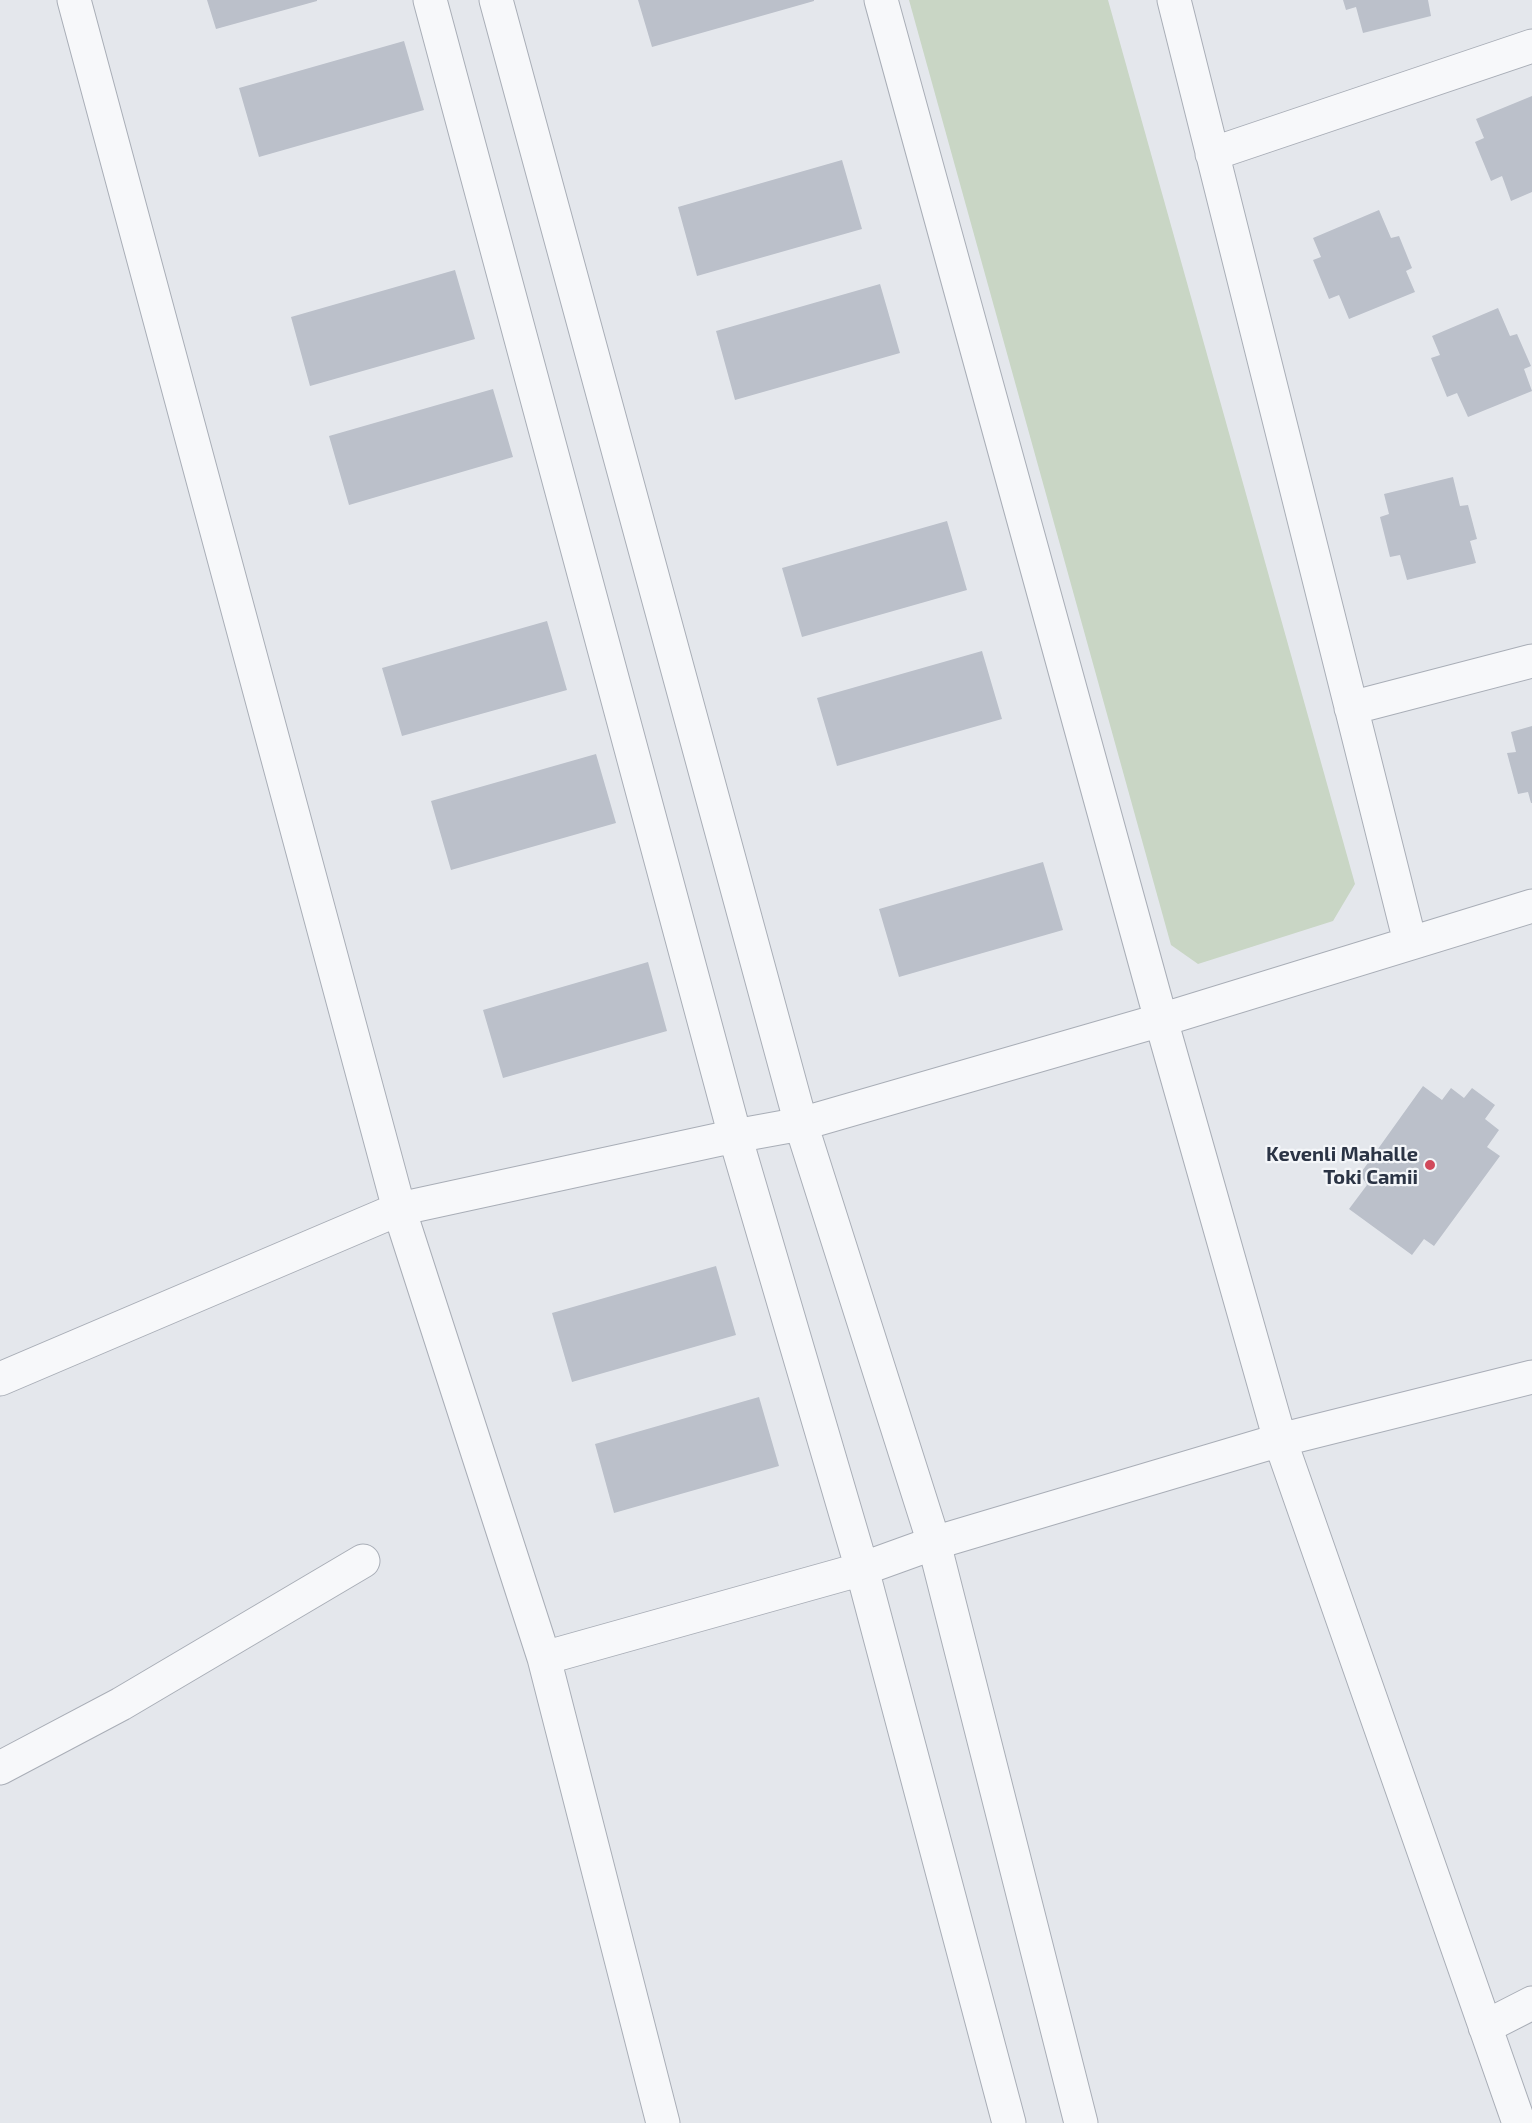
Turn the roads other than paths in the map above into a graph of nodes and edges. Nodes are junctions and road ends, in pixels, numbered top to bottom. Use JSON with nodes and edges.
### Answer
{"nodes":[{"id":1,"x":74,"y":0,"type":"edge"},
{"id":2,"x":430,"y":0,"type":"edge"},
{"id":3,"x":496,"y":0,"type":"edge"},
{"id":4,"x":881,"y":0,"type":"edge"},
{"id":5,"x":1174,"y":0,"type":"edge"},
{"id":6,"x":1532,"y":46,"type":"edge"},
{"id":7,"x":1212,"y":154,"type":"junction"},
{"id":8,"x":1532,"y":661,"type":"edge"},
{"id":9,"x":1351,"y":708,"type":"junction"},
{"id":10,"x":1532,"y":906,"type":"edge"},
{"id":11,"x":1410,"y":942,"type":"junction"},
{"id":12,"x":1161,"y":1020,"type":"junction"},
{"id":13,"x":801,"y":1124,"type":"junction"},
{"id":14,"x":735,"y":1136,"type":"junction"},
{"id":15,"x":399,"y":1209,"type":"junction"},
{"id":16,"x":1532,"y":1377,"type":"edge"},
{"id":17,"x":0,"y":1380,"type":"edge"},
{"id":18,"x":1280,"y":1440,"type":"junction"},
{"id":19,"x":933,"y":1543,"type":"junction"},
{"id":20,"x":363,"y":1561,"type":"dead end"},
{"id":21,"x":862,"y":1569,"type":"junction"},
{"id":22,"x":544,"y":1658,"type":"junction"},
{"id":23,"x":0,"y":1768,"type":"edge"},
{"id":24,"x":1532,"y":2003,"type":"edge"},
{"id":25,"x":1485,"y":2027,"type":"junction"},
{"id":26,"x":663,"y":2123,"type":"edge"},
{"id":27,"x":1009,"y":2123,"type":"edge"},
{"id":28,"x":1082,"y":2123,"type":"edge"},
{"id":29,"x":1519,"y":2123,"type":"edge"}],
"edges":[{"from":1,"to":15,"type":"street"},
{"from":2,"to":14,"type":"street"},
{"from":3,"to":13,"type":"street"},
{"from":4,"to":12,"type":"street"},
{"from":5,"to":7,"type":"street"},
{"from":6,"to":7,"type":"street"},
{"from":7,"to":9,"type":"street"},
{"from":8,"to":9,"type":"street"},
{"from":9,"to":11,"type":"street"},
{"from":10,"to":11,"type":"street"},
{"from":11,"to":12,"type":"street"},
{"from":12,"to":13,"type":"street"},
{"from":12,"to":18,"type":"street"},
{"from":13,"to":14,"type":"street"},
{"from":13,"to":19,"type":"street"},
{"from":14,"to":15,"type":"street"},
{"from":14,"to":21,"type":"street"},
{"from":15,"to":17,"type":"street"},
{"from":15,"to":22,"type":"street"},
{"from":16,"to":18,"type":"street"},
{"from":18,"to":19,"type":"street"},
{"from":18,"to":25,"type":"street"},
{"from":19,"to":21,"type":"street"},
{"from":19,"to":28,"type":"street"},
{"from":20,"to":23,"type":"street"},
{"from":21,"to":22,"type":"street"},
{"from":21,"to":27,"type":"street"},
{"from":22,"to":26,"type":"street"},
{"from":24,"to":25,"type":"street"},
{"from":25,"to":29,"type":"street"}]}
